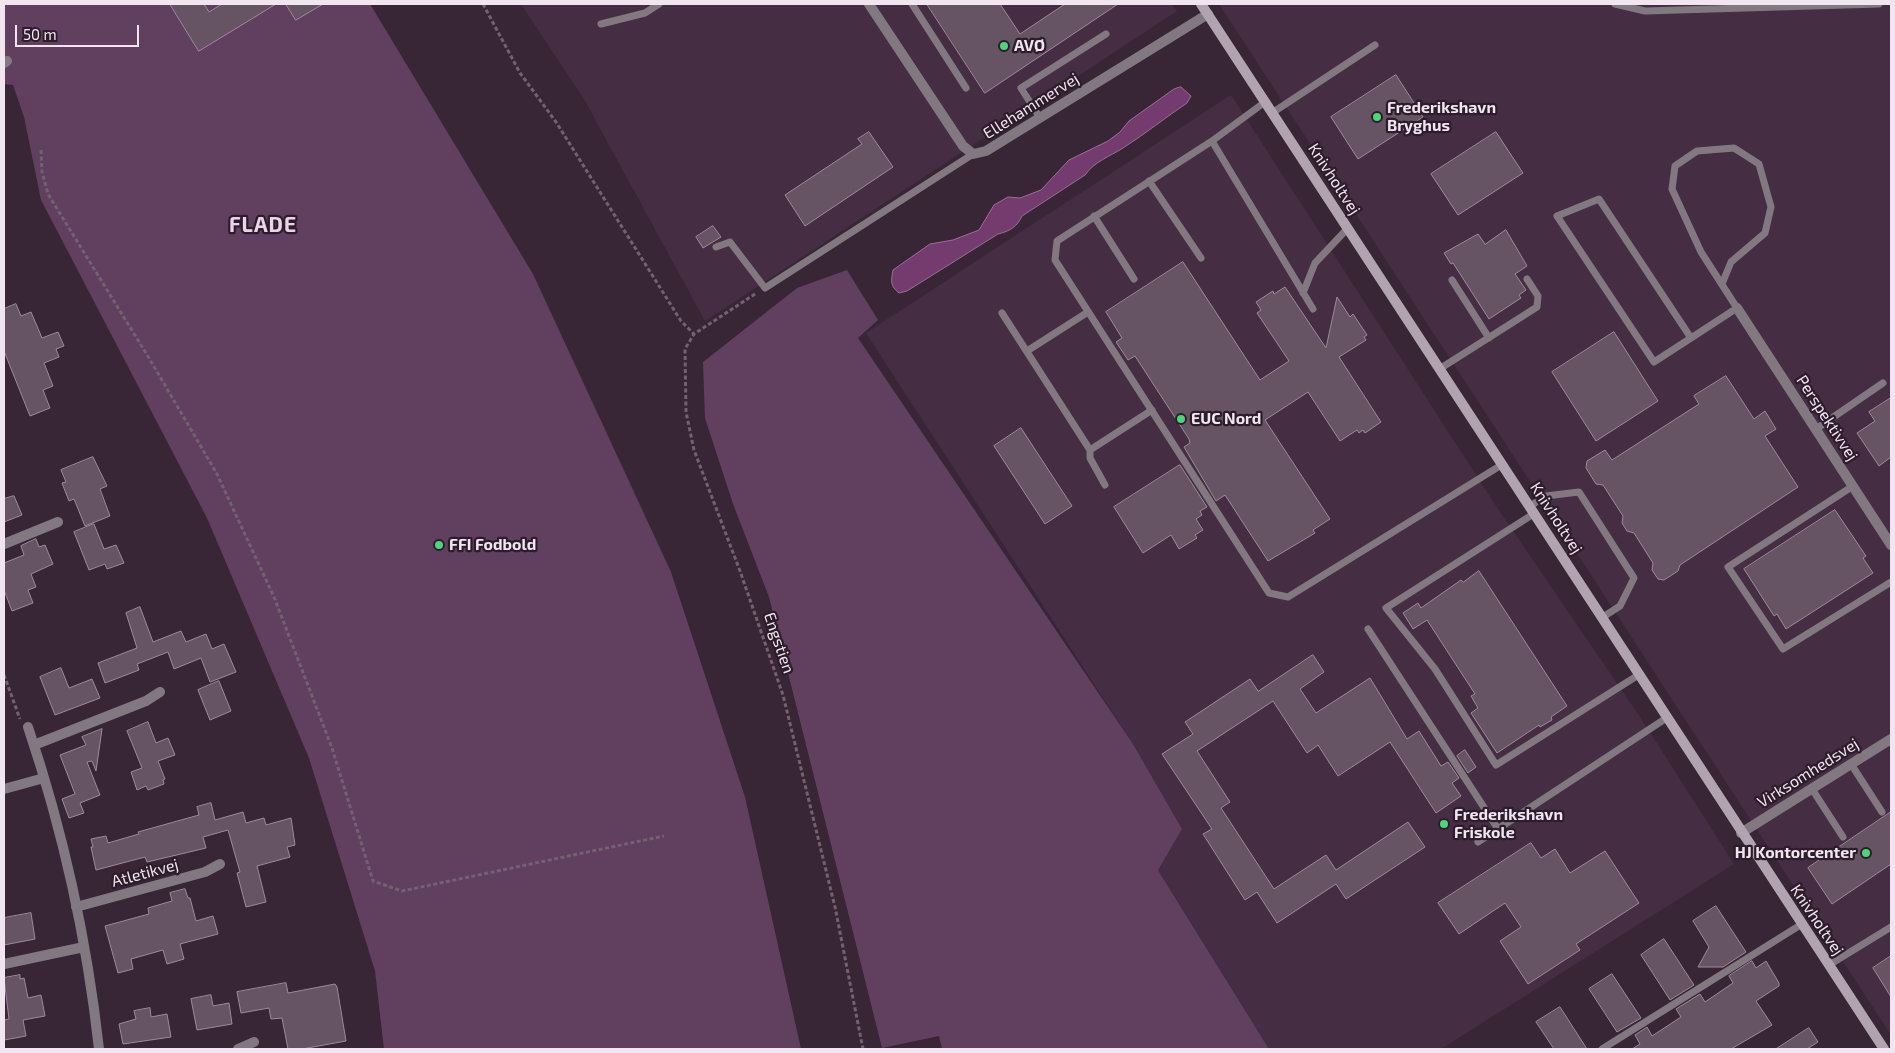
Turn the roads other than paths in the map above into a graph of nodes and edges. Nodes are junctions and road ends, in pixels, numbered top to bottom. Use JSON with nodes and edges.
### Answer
{"nodes":[{"id":1,"x":659,"y":4,"type":"edge"},
{"id":2,"x":870,"y":4,"type":"edge"},
{"id":3,"x":912,"y":4,"type":"edge"},
{"id":4,"x":1201,"y":4,"type":"edge"},
{"id":5,"x":1615,"y":4,"type":"edge"},
{"id":6,"x":1879,"y":4,"type":"edge"},
{"id":7,"x":1208,"y":14,"type":"junction"},
{"id":8,"x":601,"y":24,"type":"dead end"},
{"id":9,"x":1106,"y":34,"type":"dead end"},
{"id":10,"x":1375,"y":45,"type":"dead end"},
{"id":11,"x":966,"y":88,"type":"dead end"},
{"id":12,"x":1265,"y":102,"type":"junction"},
{"id":13,"x":1272,"y":113,"type":"junction"},
{"id":14,"x":1040,"y":118,"type":"junction"},
{"id":15,"x":1212,"y":141,"type":"junction"},
{"id":16,"x":973,"y":154,"type":"junction"},
{"id":17,"x":1149,"y":181,"type":"junction"},
{"id":18,"x":1094,"y":216,"type":"junction"},
{"id":19,"x":1348,"y":228,"type":"junction"},
{"id":20,"x":716,"y":247,"type":"dead end"},
{"id":21,"x":1201,"y":258,"type":"dead end"},
{"id":22,"x":1134,"y":279,"type":"dead end"},
{"id":23,"x":1527,"y":279,"type":"dead end"},
{"id":24,"x":1452,"y":280,"type":"dead end"},
{"id":25,"x":1722,"y":284,"type":"junction"},
{"id":26,"x":1304,"y":293,"type":"junction"},
{"id":27,"x":1737,"y":308,"type":"junction"},
{"id":28,"x":1313,"y":309,"type":"dead end"},
{"id":29,"x":1088,"y":312,"type":"junction"},
{"id":30,"x":1002,"y":313,"type":"dead end"},
{"id":31,"x":1489,"y":338,"type":"junction"},
{"id":32,"x":1691,"y":338,"type":"junction"},
{"id":33,"x":1027,"y":351,"type":"junction"},
{"id":34,"x":1441,"y":368,"type":"junction"},
{"id":35,"x":1883,"y":383,"type":"dead end"},
{"id":36,"x":1152,"y":410,"type":"junction"},
{"id":37,"x":1816,"y":429,"type":"junction"},
{"id":38,"x":1090,"y":450,"type":"junction"},
{"id":39,"x":1503,"y":464,"type":"junction"},
{"id":40,"x":1105,"y":484,"type":"dead end"},
{"id":41,"x":1853,"y":486,"type":"junction"},
{"id":42,"x":1533,"y":510,"type":"junction"},
{"id":43,"x":58,"y":522,"type":"dead end"},
{"id":44,"x":4,"y":544,"type":"edge"},
{"id":45,"x":1891,"y":545,"type":"edge"},
{"id":46,"x":1891,"y":582,"type":"edge"},
{"id":47,"x":1603,"y":617,"type":"junction"},
{"id":48,"x":1368,"y":629,"type":"dead end"},
{"id":49,"x":1640,"y":674,"type":"junction"},
{"id":50,"x":160,"y":692,"type":"dead end"},
{"id":51,"x":1668,"y":718,"type":"junction"},
{"id":52,"x":28,"y":726,"type":"road end"},
{"id":53,"x":1891,"y":739,"type":"edge"},
{"id":54,"x":34,"y":745,"type":"junction"},
{"id":55,"x":1850,"y":764,"type":"junction"},
{"id":56,"x":44,"y":778,"type":"junction"},
{"id":57,"x":4,"y":789,"type":"edge"},
{"id":58,"x":1812,"y":789,"type":"junction"},
{"id":59,"x":1882,"y":812,"type":"dead end"},
{"id":60,"x":1498,"y":829,"type":"junction"},
{"id":61,"x":1741,"y":833,"type":"junction"},
{"id":62,"x":1843,"y":837,"type":"dead end"},
{"id":63,"x":1478,"y":842,"type":"dead end"},
{"id":64,"x":220,"y":864,"type":"dead end"},
{"id":65,"x":76,"y":907,"type":"junction"},
{"id":66,"x":1802,"y":924,"type":"junction"},
{"id":67,"x":1891,"y":927,"type":"edge"},
{"id":68,"x":84,"y":947,"type":"junction"},
{"id":69,"x":4,"y":964,"type":"edge"},
{"id":70,"x":1829,"y":965,"type":"junction"},
{"id":71,"x":254,"y":1042,"type":"dead end"},
{"id":72,"x":99,"y":1049,"type":"edge"},
{"id":73,"x":238,"y":1049,"type":"edge"},
{"id":74,"x":1602,"y":1049,"type":"edge"},
{"id":75,"x":1884,"y":1049,"type":"edge"}],
"edges":[{"from":1,"to":8,"type":"lane"},
{"from":2,"to":16,"type":"street","name":"Ellehammervej"},
{"from":3,"to":11,"type":"lane"},
{"from":4,"to":7,"type":"street","name":"Knivholtvej"},
{"from":5,"to":6,"type":"lane"},
{"from":7,"to":12,"type":"street","name":"Knivholtvej"},
{"from":7,"to":14,"type":"street","name":"Ellehammervej"},
{"from":9,"to":14,"type":"lane"},
{"from":10,"to":13,"type":"lane"},
{"from":12,"to":13,"type":"street","name":"Knivholtvej"},
{"from":12,"to":15,"type":"lane"},
{"from":13,"to":19,"type":"street","name":"Knivholtvej"},
{"from":14,"to":16,"type":"street","name":"Ellehammervej"},
{"from":15,"to":17,"type":"lane"},
{"from":15,"to":26,"type":"lane"},
{"from":16,"to":20,"type":"lane"},
{"from":17,"to":18,"type":"lane"},
{"from":17,"to":21,"type":"lane"},
{"from":18,"to":22,"type":"lane"},
{"from":18,"to":29,"type":"lane"},
{"from":19,"to":26,"type":"lane"},
{"from":19,"to":34,"type":"street","name":"Knivholtvej"},
{"from":23,"to":31,"type":"lane"},
{"from":24,"to":31,"type":"lane"},
{"from":25,"to":25,"type":"lane"},
{"from":25,"to":27,"type":"lane"},
{"from":26,"to":28,"type":"lane"},
{"from":27,"to":32,"type":"lane"},
{"from":27,"to":37,"type":"street","name":"Perspektivvej"},
{"from":29,"to":33,"type":"lane"},
{"from":29,"to":36,"type":"lane"},
{"from":30,"to":33,"type":"lane"},
{"from":31,"to":34,"type":"lane"},
{"from":32,"to":32,"type":"lane"},
{"from":33,"to":38,"type":"lane"},
{"from":34,"to":39,"type":"street","name":"Knivholtvej"},
{"from":35,"to":37,"type":"lane"},
{"from":36,"to":38,"type":"lane"},
{"from":36,"to":39,"type":"lane"},
{"from":37,"to":41,"type":"street","name":"Perspektivvej"},
{"from":38,"to":40,"type":"lane"},
{"from":39,"to":42,"type":"street","name":"Knivholtvej"},
{"from":41,"to":45,"type":"street","name":"Perspektivvej"},
{"from":41,"to":46,"type":"lane"},
{"from":42,"to":47,"type":"street","name":"Knivholtvej"},
{"from":42,"to":47,"type":"lane"},
{"from":42,"to":49,"type":"lane"},
{"from":43,"to":44,"type":"street"},
{"from":47,"to":49,"type":"street","name":"Knivholtvej"},
{"from":48,"to":60,"type":"lane"},
{"from":49,"to":51,"type":"street","name":"Knivholtvej"},
{"from":50,"to":54,"type":"street"},
{"from":51,"to":60,"type":"lane"},
{"from":51,"to":61,"type":"street","name":"Knivholtvej"},
{"from":52,"to":54,"type":"street"},
{"from":53,"to":55,"type":"street","name":"Virksomhedsvej"},
{"from":54,"to":56,"type":"street"},
{"from":55,"to":58,"type":"street","name":"Virksomhedsvej"},
{"from":55,"to":59,"type":"lane"},
{"from":56,"to":57,"type":"street"},
{"from":56,"to":65,"type":"street"},
{"from":58,"to":61,"type":"street","name":"Virksomhedsvej"},
{"from":58,"to":62,"type":"lane"},
{"from":60,"to":63,"type":"lane"},
{"from":61,"to":66,"type":"street","name":"Knivholtvej"},
{"from":64,"to":65,"type":"street","name":"Atletikvej"},
{"from":65,"to":68,"type":"street"},
{"from":66,"to":70,"type":"street","name":"Knivholtvej"},
{"from":66,"to":74,"type":"lane"},
{"from":67,"to":70,"type":"lane"},
{"from":68,"to":69,"type":"street"},
{"from":68,"to":72,"type":"street"},
{"from":70,"to":75,"type":"street","name":"Knivholtvej"},
{"from":71,"to":73,"type":"street"}]}
